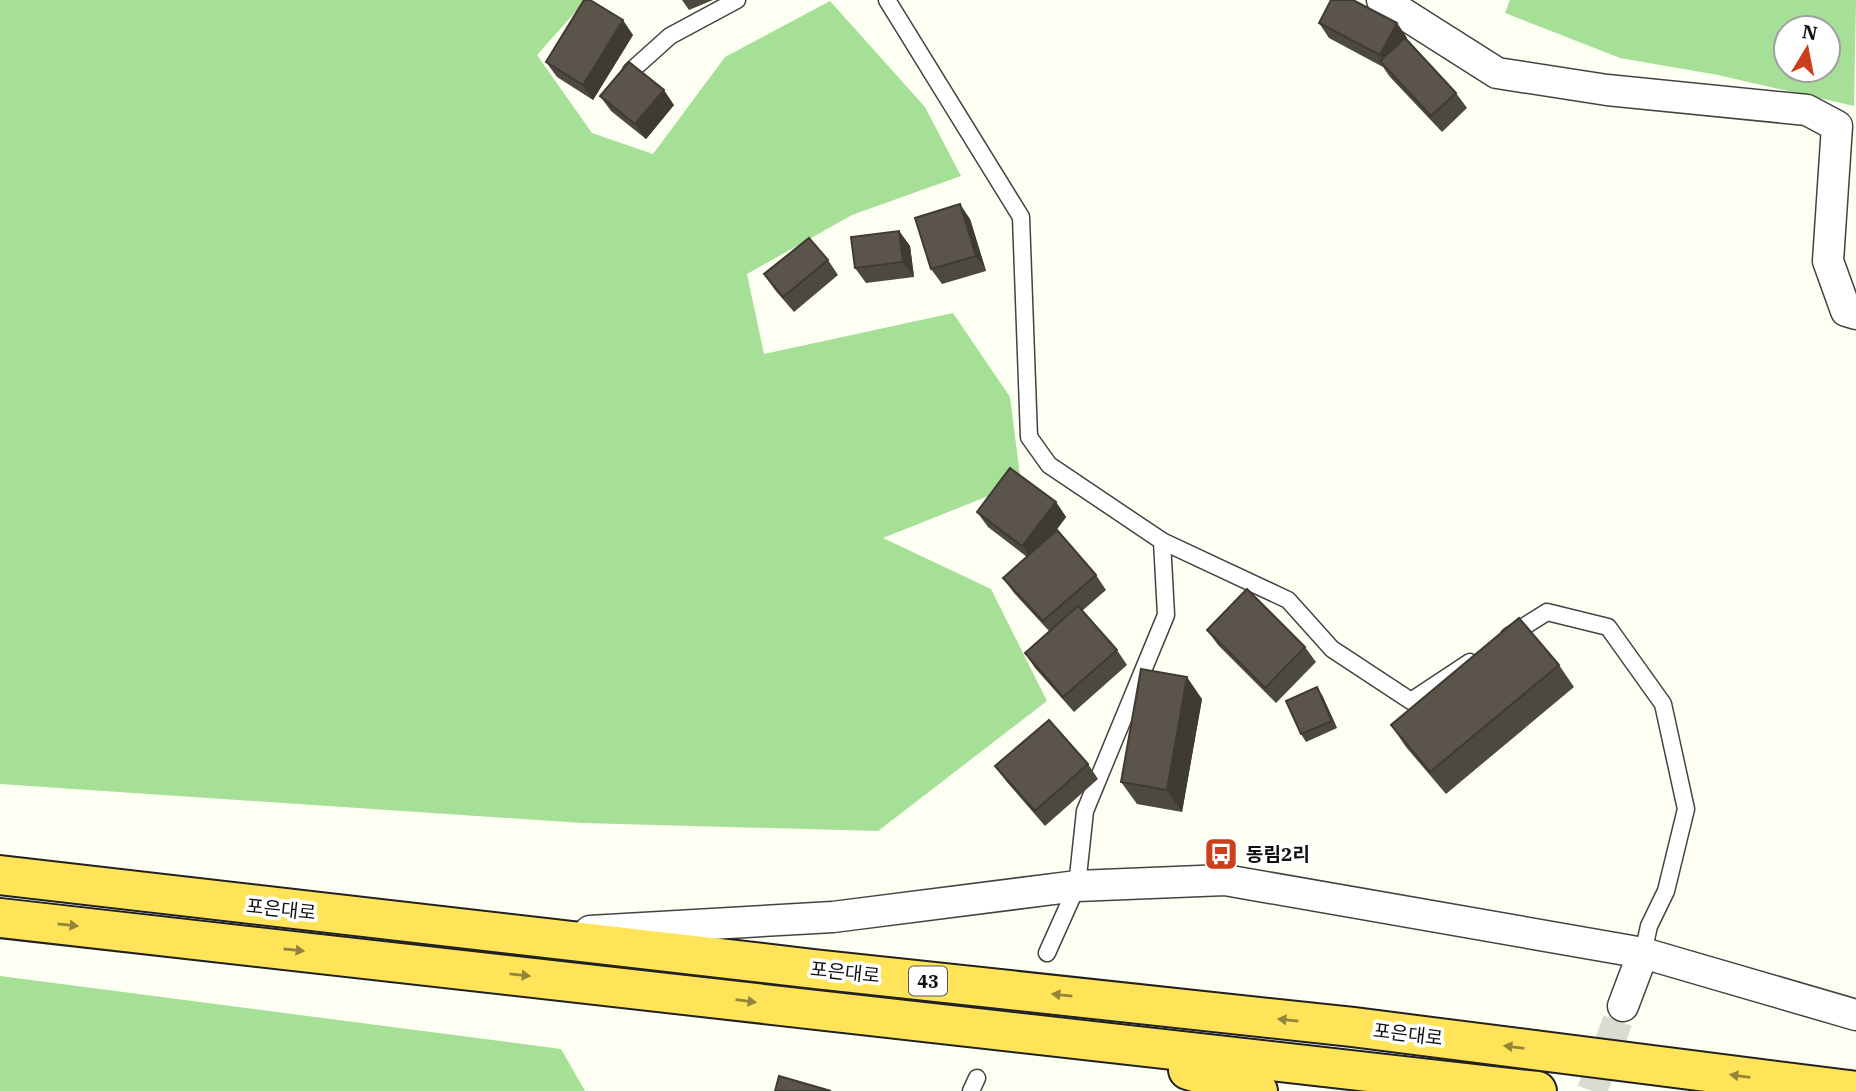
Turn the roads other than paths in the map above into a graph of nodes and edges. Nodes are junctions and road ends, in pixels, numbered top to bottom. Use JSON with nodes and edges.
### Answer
{"nodes":[{"id":1,"x":737,"y":0,"type":"edge"},
{"id":2,"x":887,"y":0,"type":"edge"},
{"id":3,"x":1382,"y":0,"type":"edge"},
{"id":4,"x":631,"y":71,"type":"edge"},
{"id":5,"x":1847,"y":127,"type":"edge"},
{"id":6,"x":1856,"y":314,"type":"edge"},
{"id":7,"x":1162,"y":541,"type":"junction"},
{"id":8,"x":0,"y":876,"type":"edge"},
{"id":9,"x":1077,"y":886,"type":"junction"},
{"id":10,"x":0,"y":918,"type":"edge"},
{"id":11,"x":512,"y":935,"type":"junction"},
{"id":12,"x":1047,"y":953,"type":"dead end"},
{"id":13,"x":1643,"y":953,"type":"junction"},
{"id":14,"x":1623,"y":1006,"type":"tunnel mouth"},
{"id":15,"x":1856,"y":1015,"type":"edge"},
{"id":16,"x":1054,"y":1037,"type":"junction"},
{"id":17,"x":1258,"y":1091,"type":"edge"},
{"id":18,"x":1537,"y":1091,"type":"edge"},
{"id":19,"x":1856,"y":1091,"type":"edge"}],
"edges":[{"from":1,"to":4,"type":"lane"},
{"from":2,"to":7,"type":"lane"},
{"from":3,"to":5,"type":"street"},
{"from":5,"to":6,"type":"street"},
{"from":7,"to":9,"type":"lane"},
{"from":7,"to":13,"type":"lane"},
{"from":8,"to":11,"type":"highway","name":"포은대로","number":"43"},
{"from":9,"to":11,"type":"street"},
{"from":9,"to":12,"type":"lane"},
{"from":9,"to":13,"type":"street"},
{"from":10,"to":16,"type":"highway","name":"포은대로","number":"43","one_way":true},
{"from":19,"to":11,"type":"highway","name":"포은대로","number":"43","one_way":true},
{"from":13,"to":14,"type":"street"},
{"from":13,"to":15,"type":"street"},
{"from":16,"to":17,"type":"highway"},
{"from":16,"to":18,"type":"highway","name":"포은대로","number":"43"}]}
